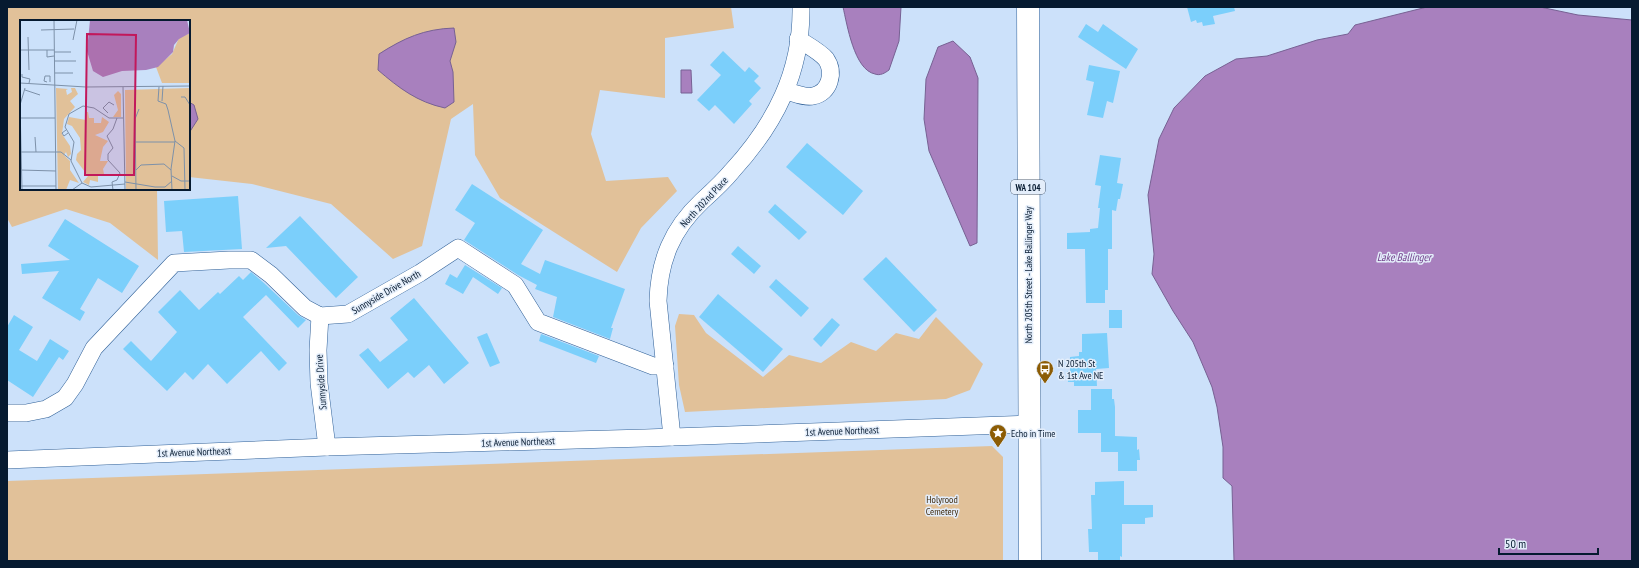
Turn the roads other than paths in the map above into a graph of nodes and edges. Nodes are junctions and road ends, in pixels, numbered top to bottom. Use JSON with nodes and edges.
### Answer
{"nodes":[{"id":1,"x":800,"y":7,"type":"edge"},
{"id":2,"x":1028,"y":7,"type":"edge"},
{"id":3,"x":798,"y":39,"type":"junction"},
{"id":4,"x":786,"y":91,"type":"junction"},
{"id":5,"x":320,"y":316,"type":"junction"},
{"id":6,"x":665,"y":366,"type":"junction"},
{"id":7,"x":7,"y":413,"type":"edge"},
{"id":8,"x":1029,"y":424,"type":"junction"},
{"id":9,"x":672,"y":437,"type":"junction"},
{"id":10,"x":327,"y":447,"type":"junction"},
{"id":11,"x":7,"y":460,"type":"edge"},
{"id":12,"x":1030,"y":561,"type":"edge"}],
"edges":[{"from":1,"to":3,"type":"street","name":"North 202nd Place"},
{"from":2,"to":8,"type":"main road","name":"North 205th Street - Lake Ballinger Way","number":"WA 104"},
{"from":3,"to":4,"type":"street","name":"North 202nd Place"},
{"from":3,"to":4,"type":"street"},
{"from":4,"to":6,"type":"street","name":"North 202nd Place"},
{"from":5,"to":6,"type":"street","name":"Sunnyside Drive North"},
{"from":5,"to":7,"type":"street"},
{"from":5,"to":10,"type":"street","name":"Sunnyside Drive"},
{"from":6,"to":9,"type":"street","name":"North 202nd Place"},
{"from":8,"to":9,"type":"street","name":"1st Avenue Northeast"},
{"from":8,"to":12,"type":"main road","number":"WA 104"},
{"from":9,"to":10,"type":"street","name":"1st Avenue Northeast"},
{"from":10,"to":11,"type":"street","name":"1st Avenue Northeast"}]}
